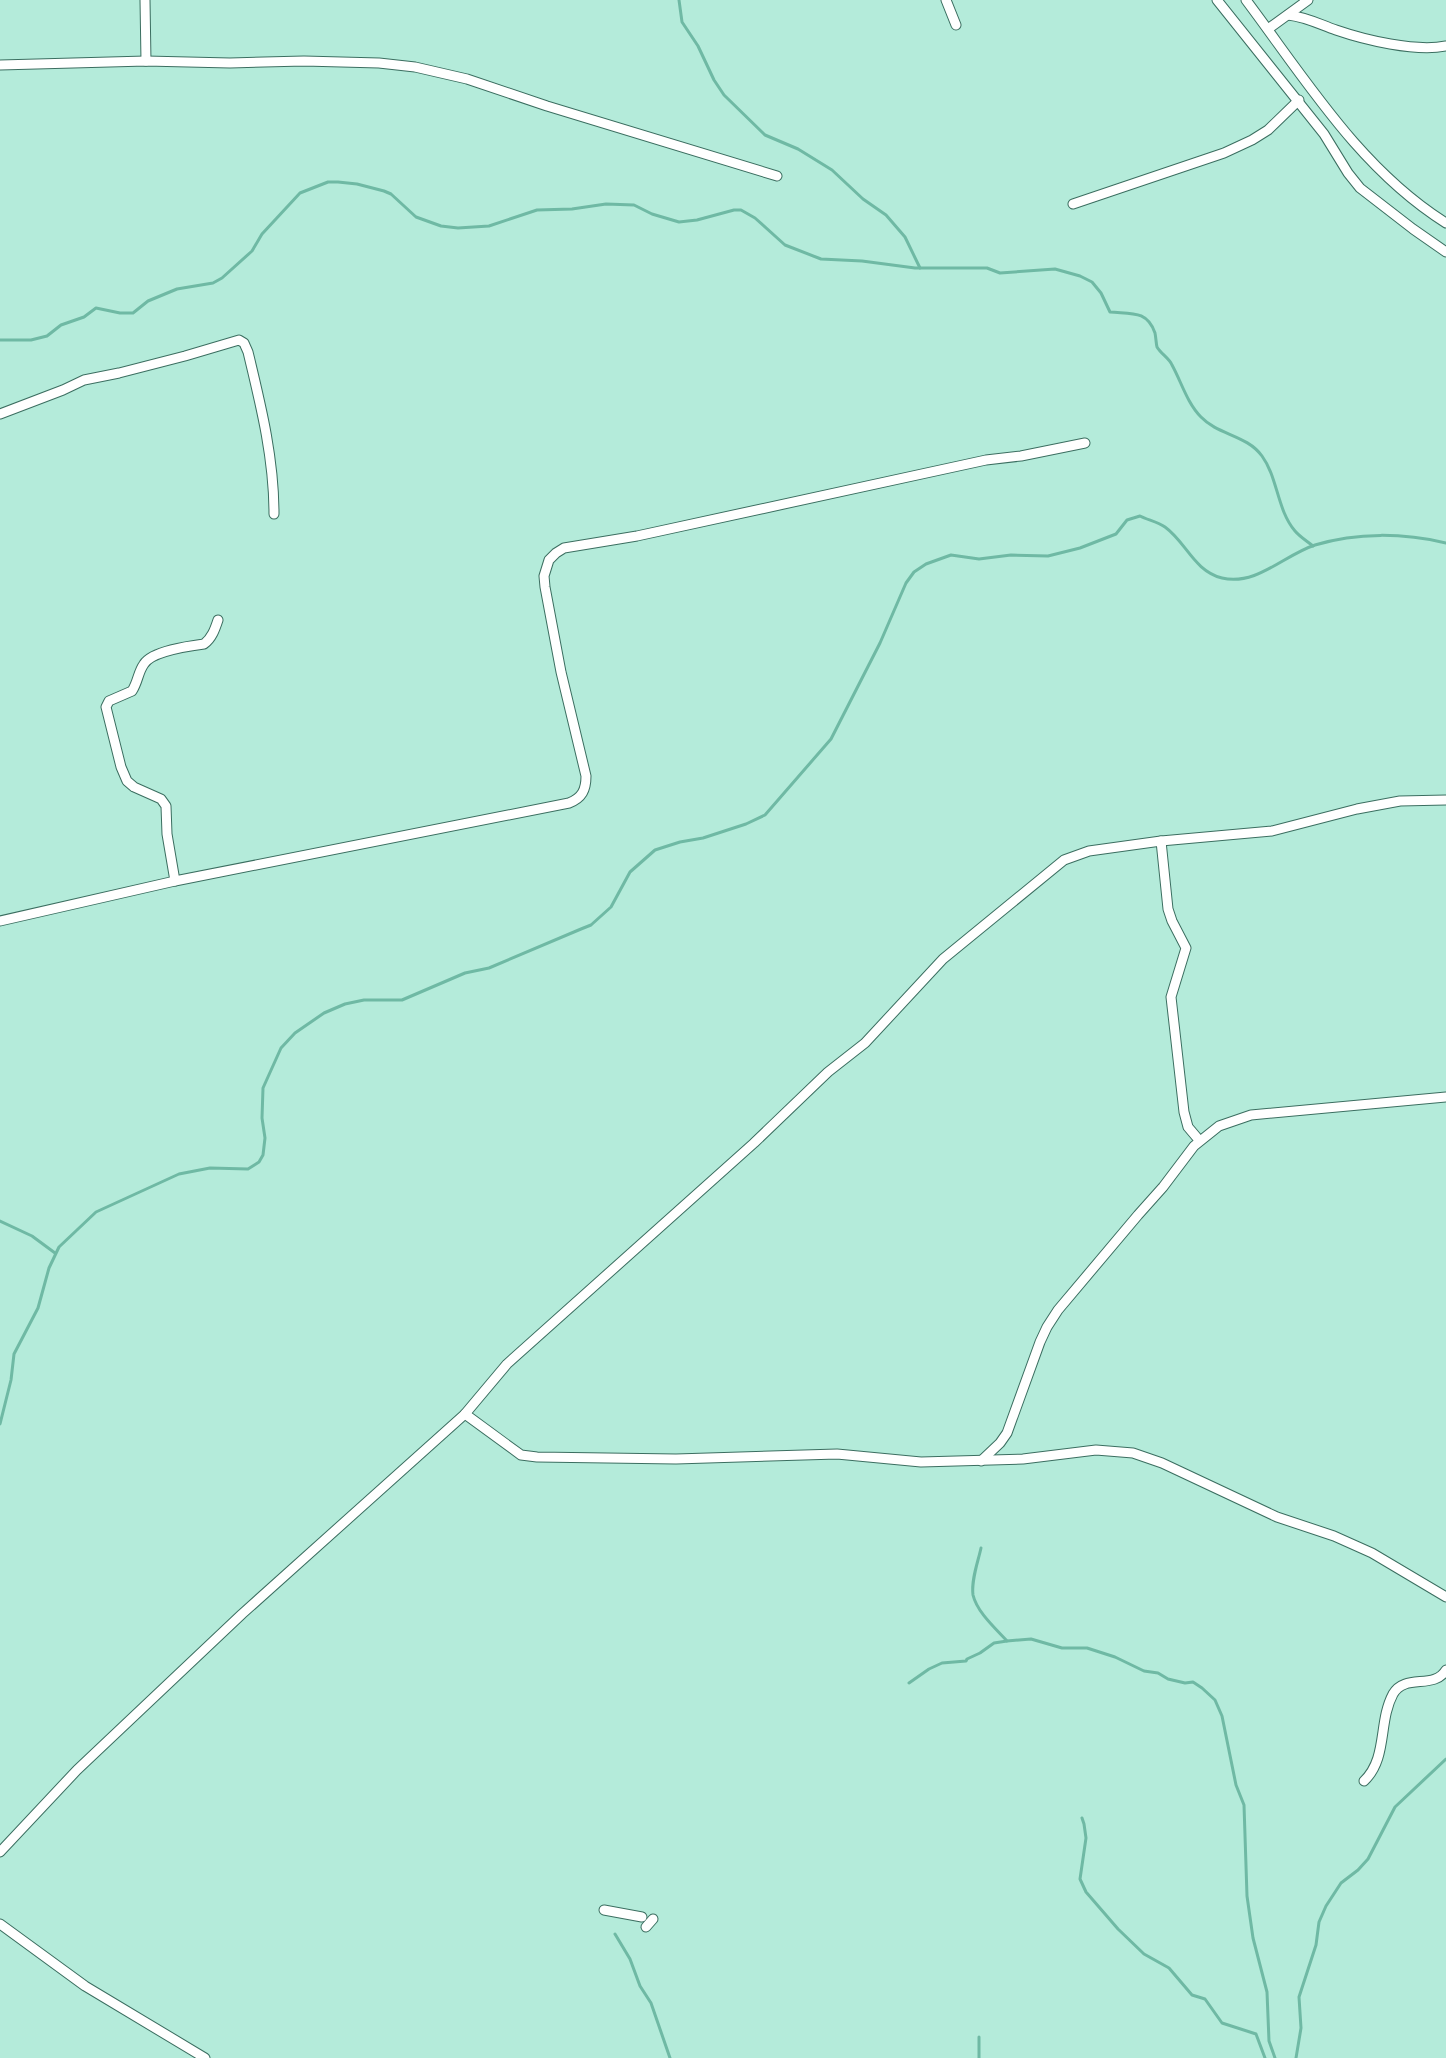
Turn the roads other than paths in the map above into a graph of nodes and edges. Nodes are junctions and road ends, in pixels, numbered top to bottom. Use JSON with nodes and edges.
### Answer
{"nodes":[{"id":1,"x":145,"y":0,"type":"edge"},
{"id":2,"x":946,"y":0,"type":"edge"},
{"id":3,"x":1217,"y":0,"type":"edge"},
{"id":4,"x":1246,"y":0,"type":"edge"},
{"id":5,"x":1308,"y":0,"type":"edge"},
{"id":6,"x":1287,"y":15,"type":"junction"},
{"id":7,"x":956,"y":25,"type":"dead end"},
{"id":8,"x":1268,"y":29,"type":"junction"},
{"id":9,"x":1446,"y":46,"type":"edge"},
{"id":10,"x":146,"y":61,"type":"junction"},
{"id":11,"x":0,"y":65,"type":"edge"},
{"id":12,"x":1299,"y":100,"type":"junction"},
{"id":13,"x":777,"y":177,"type":"dead end"},
{"id":14,"x":1073,"y":204,"type":"dead end"},
{"id":15,"x":1446,"y":223,"type":"edge"},
{"id":16,"x":1446,"y":252,"type":"edge"},
{"id":17,"x":0,"y":414,"type":"edge"},
{"id":18,"x":1084,"y":443,"type":"dead end"},
{"id":19,"x":274,"y":514,"type":"dead end"},
{"id":20,"x":218,"y":620,"type":"dead end"},
{"id":21,"x":1446,"y":800,"type":"edge"},
{"id":22,"x":1161,"y":841,"type":"junction"},
{"id":23,"x":175,"y":881,"type":"junction"},
{"id":24,"x":0,"y":910,"type":"edge"},
{"id":25,"x":1,"y":921,"type":"edge"},
{"id":26,"x":1446,"y":1097,"type":"edge"},
{"id":27,"x":1199,"y":1140,"type":"junction"},
{"id":28,"x":465,"y":1414,"type":"junction"},
{"id":29,"x":981,"y":1461,"type":"junction"},
{"id":30,"x":1446,"y":1597,"type":"edge"},
{"id":31,"x":1446,"y":1670,"type":"edge"},
{"id":32,"x":1364,"y":1781,"type":"dead end"},
{"id":33,"x":0,"y":1852,"type":"edge"},
{"id":34,"x":604,"y":1910,"type":"dead end"},
{"id":35,"x":642,"y":1917,"type":"dead end"},
{"id":36,"x":653,"y":1919,"type":"dead end"},
{"id":37,"x":0,"y":1924,"type":"edge"},
{"id":38,"x":645,"y":1927,"type":"dead end"},
{"id":39,"x":205,"y":2058,"type":"edge"}],
"edges":[{"from":1,"to":10,"type":"street"},
{"from":2,"to":7,"type":"street"},
{"from":3,"to":12,"type":"street"},
{"from":4,"to":8,"type":"street"},
{"from":5,"to":6,"type":"street"},
{"from":6,"to":8,"type":"street"},
{"from":6,"to":9,"type":"street"},
{"from":8,"to":15,"type":"street"},
{"from":10,"to":11,"type":"street"},
{"from":10,"to":13,"type":"street"},
{"from":12,"to":14,"type":"street"},
{"from":12,"to":16,"type":"street"},
{"from":17,"to":19,"type":"street"},
{"from":18,"to":23,"type":"street"},
{"from":20,"to":23,"type":"street"},
{"from":21,"to":22,"type":"street"},
{"from":22,"to":27,"type":"street"},
{"from":22,"to":28,"type":"street"},
{"from":23,"to":25,"type":"street"},
{"from":24,"to":25,"type":"street"},
{"from":26,"to":27,"type":"street"},
{"from":27,"to":29,"type":"street"},
{"from":28,"to":29,"type":"street"},
{"from":28,"to":33,"type":"street"},
{"from":29,"to":30,"type":"street"},
{"from":31,"to":32,"type":"street"},
{"from":34,"to":35,"type":"street"},
{"from":36,"to":38,"type":"street"},
{"from":37,"to":39,"type":"street"}]}
